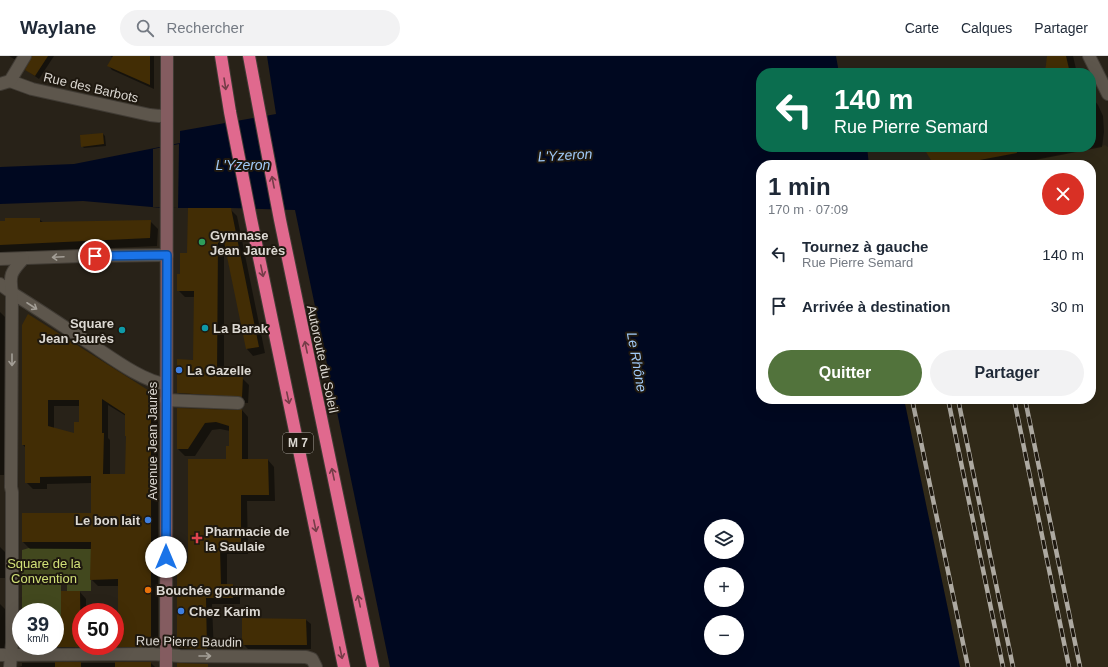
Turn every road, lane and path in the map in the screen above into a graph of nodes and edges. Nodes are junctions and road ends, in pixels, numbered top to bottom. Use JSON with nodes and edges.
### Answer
{"nodes":[{"id":1,"x":25,"y":56,"type":"edge"},
{"id":2,"x":167,"y":56,"type":"edge"},
{"id":3,"x":221,"y":56,"type":"edge"},
{"id":4,"x":249,"y":56,"type":"edge"},
{"id":5,"x":1089,"y":56,"type":"edge"},
{"id":6,"x":1095,"y":68,"type":"edge"},
{"id":7,"x":1096,"y":70,"type":"edge"},
{"id":8,"x":5,"y":82,"type":"edge"},
{"id":9,"x":1108,"y":94,"type":"edge"},
{"id":10,"x":166,"y":115,"type":"junction"},
{"id":11,"x":167,"y":255,"type":"junction"},
{"id":12,"x":23,"y":259,"type":"junction"},
{"id":13,"x":0,"y":260,"type":"edge"},
{"id":14,"x":0,"y":284,"type":"edge"},
{"id":15,"x":12,"y":293,"type":"junction"},
{"id":16,"x":166,"y":384,"type":"junction"},
{"id":17,"x":166,"y":400,"type":"junction"},
{"id":18,"x":238,"y":403,"type":"dead end"},
{"id":19,"x":5,"y":487,"type":"edge"},
{"id":20,"x":7,"y":659,"type":"edge"},
{"id":21,"x":166,"y":661,"type":"edge"},
{"id":22,"x":316,"y":667,"type":"edge"},
{"id":23,"x":344,"y":667,"type":"edge"},
{"id":24,"x":373,"y":667,"type":"edge"}],
"edges":[{"from":1,"to":8,"type":"street"},
{"from":2,"to":10,"type":"main road","name":"Avenue Jean Jaurès"},
{"from":3,"to":23,"type":"highway","number":"M 7","one_way":true},
{"from":24,"to":4,"type":"highway","name":"Autoroute du Soleil","number":"M 7","one_way":true},
{"from":5,"to":6,"type":"street"},
{"from":7,"to":9,"type":"street"},
{"from":8,"to":10,"type":"street","name":"Rue des Barbots"},
{"from":10,"to":11,"type":"main road","name":"Avenue Jean Jaurès"},
{"from":11,"to":12,"type":"street","one_way":true},
{"from":11,"to":16,"type":"main road","name":"Avenue Jean Jaurès"},
{"from":12,"to":13,"type":"street"},
{"from":12,"to":15,"type":"street"},
{"from":14,"to":15,"type":"street"},
{"from":15,"to":16,"type":"street","one_way":true},
{"from":15,"to":19,"type":"street","one_way":true},
{"from":16,"to":17,"type":"main road","name":"Avenue Jean Jaurès"},
{"from":17,"to":18,"type":"street"},
{"from":17,"to":21,"type":"main road","name":"Avenue Jean Jaurès"},
{"from":19,"to":20,"type":"street"},
{"from":20,"to":21,"type":"street","name":"Rue Pierre Baudin"},
{"from":21,"to":22,"type":"street","name":"Rue Pierre Baudin","one_way":true}]}
